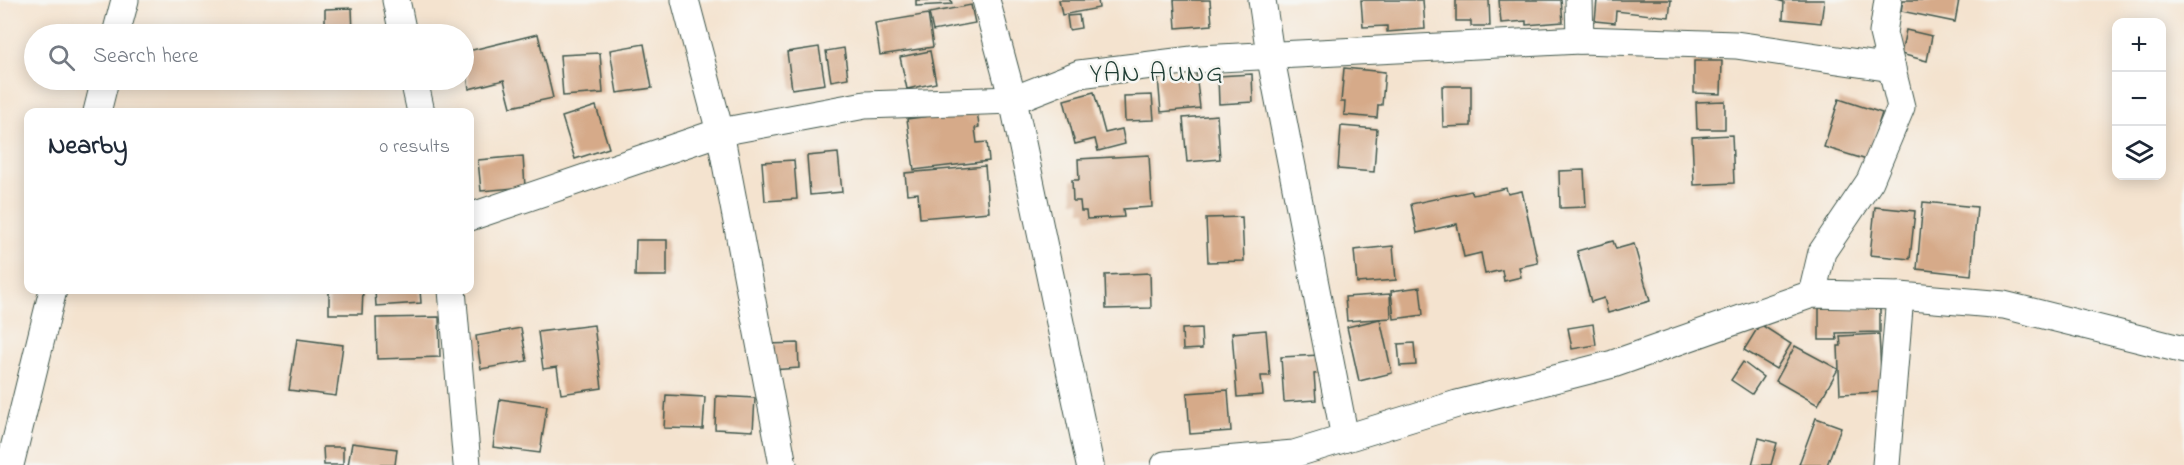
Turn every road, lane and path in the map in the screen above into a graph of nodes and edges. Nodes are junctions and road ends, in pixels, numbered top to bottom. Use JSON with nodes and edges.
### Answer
{"nodes":[{"id":1,"x":125,"y":0,"type":"edge"},
{"id":2,"x":396,"y":0,"type":"edge"},
{"id":3,"x":685,"y":0,"type":"edge"},
{"id":4,"x":986,"y":0,"type":"edge"},
{"id":5,"x":1262,"y":0,"type":"edge"},
{"id":6,"x":1579,"y":0,"type":"edge"},
{"id":7,"x":1888,"y":0,"type":"edge"},
{"id":8,"x":119,"y":24,"type":"edge"},
{"id":9,"x":402,"y":24,"type":"edge"},
{"id":10,"x":1580,"y":40,"type":"junction"},
{"id":11,"x":1270,"y":54,"type":"junction"},
{"id":12,"x":1892,"y":68,"type":"junction"},
{"id":13,"x":102,"y":90,"type":"edge"},
{"id":14,"x":416,"y":90,"type":"edge"},
{"id":15,"x":1014,"y":100,"type":"junction"},
{"id":16,"x":98,"y":108,"type":"edge"},
{"id":17,"x":420,"y":108,"type":"edge"},
{"id":18,"x":720,"y":132,"type":"junction"},
{"id":19,"x":474,"y":216,"type":"edge"},
{"id":20,"x":52,"y":294,"type":"edge"},
{"id":21,"x":452,"y":294,"type":"edge"},
{"id":22,"x":1812,"y":294,"type":"junction"},
{"id":23,"x":1900,"y":296,"type":"junction"},
{"id":24,"x":2184,"y":350,"type":"edge"},
{"id":25,"x":1345,"y":438,"type":"junction"},
{"id":26,"x":10,"y":465,"type":"edge"},
{"id":27,"x":467,"y":465,"type":"edge"},
{"id":28,"x":783,"y":465,"type":"edge"},
{"id":29,"x":1090,"y":465,"type":"edge"},
{"id":30,"x":1165,"y":465,"type":"edge"},
{"id":31,"x":1886,"y":465,"type":"edge"}],
"edges":[{"from":1,"to":8,"type":"street"},
{"from":2,"to":9,"type":"street"},
{"from":3,"to":18,"type":"street"},
{"from":4,"to":15,"type":"street"},
{"from":5,"to":11,"type":"street"},
{"from":6,"to":10,"type":"street"},
{"from":7,"to":12,"type":"street"},
{"from":10,"to":11,"type":"street"},
{"from":10,"to":12,"type":"street"},
{"from":11,"to":15,"type":"street"},
{"from":11,"to":25,"type":"street"},
{"from":12,"to":22,"type":"street"},
{"from":13,"to":16,"type":"street"},
{"from":14,"to":17,"type":"street"},
{"from":15,"to":18,"type":"street"},
{"from":15,"to":29,"type":"street"},
{"from":18,"to":19,"type":"street"},
{"from":18,"to":28,"type":"street"},
{"from":20,"to":26,"type":"street"},
{"from":21,"to":27,"type":"street"},
{"from":22,"to":23,"type":"street"},
{"from":22,"to":25,"type":"street"},
{"from":23,"to":24,"type":"street"},
{"from":23,"to":31,"type":"street"},
{"from":25,"to":30,"type":"street"}]}
